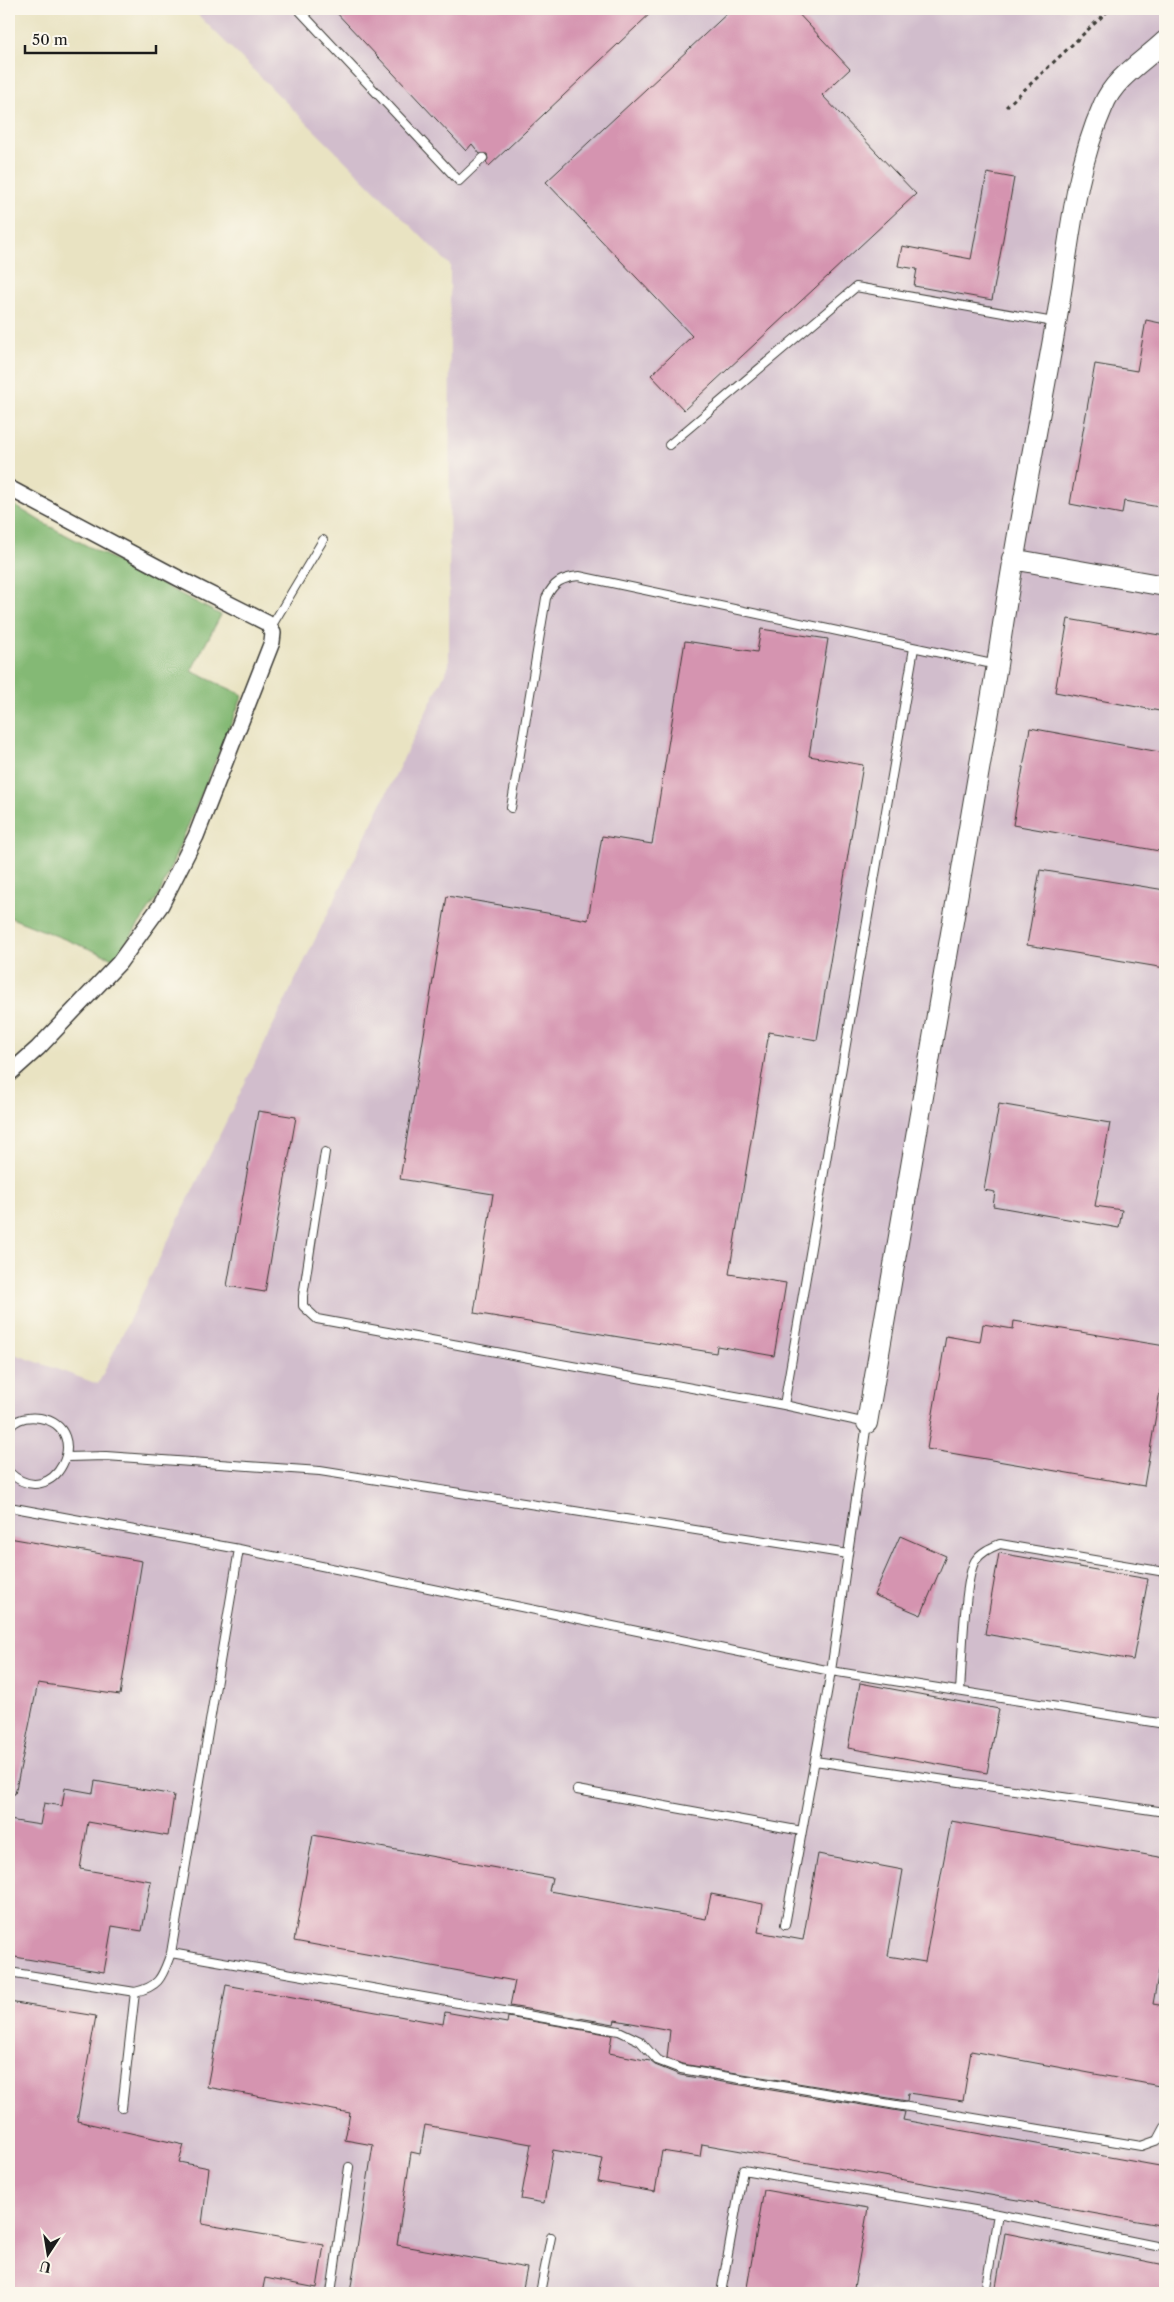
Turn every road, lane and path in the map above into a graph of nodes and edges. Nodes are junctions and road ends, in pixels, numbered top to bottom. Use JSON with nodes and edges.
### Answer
{"nodes":[{"id":1,"x":298,"y":9,"type":"edge"},
{"id":2,"x":1110,"y":9,"type":"edge"},
{"id":3,"x":1165,"y":42,"type":"edge"},
{"id":4,"x":1006,"y":107,"type":"dead end"},
{"id":5,"x":484,"y":158,"type":"dead end"},
{"id":6,"x":1056,"y":322,"type":"junction"},
{"id":7,"x":669,"y":445,"type":"dead end"},
{"id":8,"x":9,"y":488,"type":"edge"},
{"id":9,"x":323,"y":540,"type":"dead end"},
{"id":10,"x":1012,"y":559,"type":"junction"},
{"id":11,"x":1165,"y":586,"type":"edge"},
{"id":12,"x":271,"y":627,"type":"junction"},
{"id":13,"x":914,"y":648,"type":"junction"},
{"id":14,"x":997,"y":665,"type":"junction"},
{"id":15,"x":511,"y":808,"type":"dead end"},
{"id":16,"x":9,"y":1074,"type":"edge"},
{"id":17,"x":325,"y":1152,"type":"dead end"},
{"id":18,"x":784,"y":1405,"type":"junction"},
{"id":19,"x":867,"y":1423,"type":"junction"},
{"id":20,"x":9,"y":1428,"type":"edge"},
{"id":21,"x":67,"y":1457,"type":"junction"},
{"id":22,"x":9,"y":1472,"type":"edge"},
{"id":23,"x":9,"y":1507,"type":"edge"},
{"id":24,"x":239,"y":1549,"type":"junction"},
{"id":25,"x":848,"y":1554,"type":"junction"},
{"id":26,"x":1165,"y":1572,"type":"edge"},
{"id":27,"x":831,"y":1671,"type":"junction"},
{"id":28,"x":960,"y":1691,"type":"junction"},
{"id":29,"x":1165,"y":1724,"type":"edge"},
{"id":30,"x":815,"y":1761,"type":"junction"},
{"id":31,"x":577,"y":1790,"type":"dead end"},
{"id":32,"x":1165,"y":1812,"type":"edge"},
{"id":33,"x":802,"y":1831,"type":"junction"},
{"id":34,"x":785,"y":1925,"type":"dead end"},
{"id":35,"x":171,"y":1953,"type":"junction"},
{"id":36,"x":9,"y":1972,"type":"edge"},
{"id":37,"x":135,"y":1992,"type":"junction"},
{"id":38,"x":122,"y":2108,"type":"dead end"},
{"id":39,"x":1165,"y":2127,"type":"edge"},
{"id":40,"x":349,"y":2168,"type":"dead end"},
{"id":41,"x":998,"y":2214,"type":"junction"},
{"id":42,"x":551,"y":2237,"type":"dead end"},
{"id":43,"x":1156,"y":2246,"type":"dead end"},
{"id":44,"x":331,"y":2293,"type":"edge"},
{"id":45,"x":540,"y":2293,"type":"edge"},
{"id":46,"x":721,"y":2293,"type":"edge"},
{"id":47,"x":985,"y":2293,"type":"edge"}],
"edges":[{"from":1,"to":5,"type":"lane"},
{"from":2,"to":4,"type":"path"},
{"from":3,"to":6,"type":"street"},
{"from":6,"to":7,"type":"lane"},
{"from":6,"to":10,"type":"street"},
{"from":8,"to":12,"type":"street"},
{"from":9,"to":12,"type":"lane"},
{"from":10,"to":11,"type":"street"},
{"from":10,"to":14,"type":"street"},
{"from":12,"to":16,"type":"street"},
{"from":13,"to":14,"type":"lane"},
{"from":13,"to":15,"type":"lane"},
{"from":13,"to":18,"type":"lane"},
{"from":14,"to":19,"type":"street"},
{"from":17,"to":18,"type":"lane"},
{"from":18,"to":19,"type":"lane"},
{"from":19,"to":25,"type":"lane"},
{"from":20,"to":21,"type":"lane"},
{"from":21,"to":22,"type":"lane"},
{"from":21,"to":25,"type":"lane"},
{"from":23,"to":24,"type":"lane"},
{"from":24,"to":27,"type":"lane"},
{"from":24,"to":35,"type":"lane"},
{"from":25,"to":27,"type":"lane"},
{"from":26,"to":28,"type":"lane"},
{"from":27,"to":28,"type":"lane"},
{"from":27,"to":30,"type":"lane"},
{"from":28,"to":29,"type":"lane"},
{"from":30,"to":32,"type":"lane"},
{"from":30,"to":33,"type":"lane"},
{"from":31,"to":33,"type":"lane"},
{"from":33,"to":34,"type":"lane"},
{"from":35,"to":37,"type":"lane"},
{"from":35,"to":39,"type":"lane"},
{"from":36,"to":37,"type":"lane"},
{"from":37,"to":38,"type":"lane"},
{"from":40,"to":44,"type":"lane"},
{"from":41,"to":43,"type":"lane"},
{"from":41,"to":46,"type":"lane"},
{"from":41,"to":47,"type":"lane"},
{"from":42,"to":45,"type":"lane"}]}
